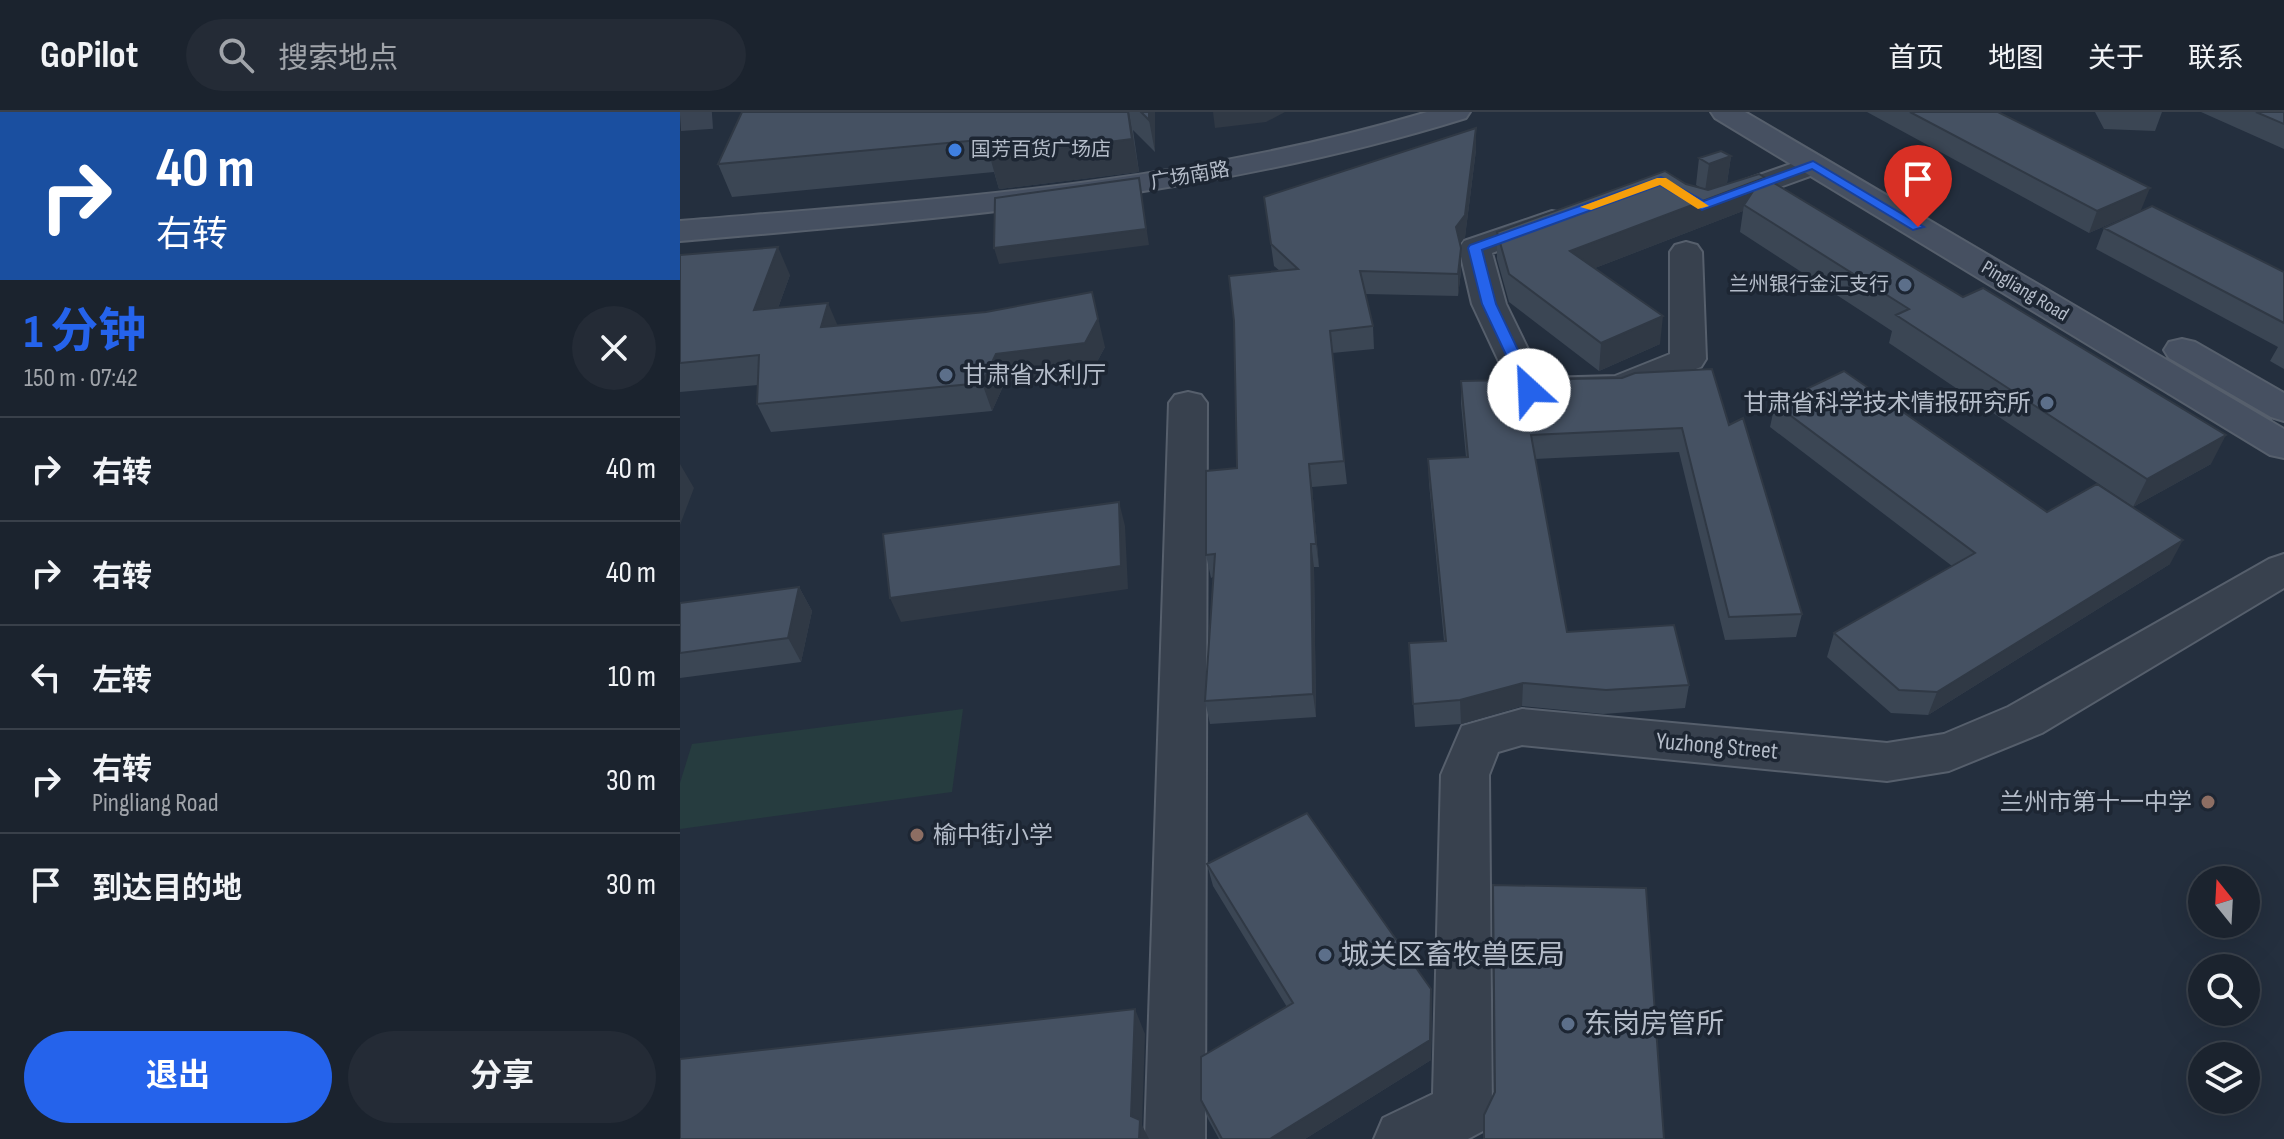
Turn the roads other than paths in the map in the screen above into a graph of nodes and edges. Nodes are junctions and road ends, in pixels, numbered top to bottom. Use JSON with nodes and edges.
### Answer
{"nodes":[{"id":1,"x":1456,"y":112,"type":"edge"},
{"id":2,"x":1725,"y":112,"type":"edge"},
{"id":3,"x":1766,"y":112,"type":"edge"},
{"id":4,"x":1813,"y":165,"type":"junction"},
{"id":5,"x":1682,"y":193,"type":"edge"},
{"id":6,"x":1575,"y":212,"type":"edge"},
{"id":7,"x":680,"y":231,"type":"edge"},
{"id":8,"x":1686,"y":252,"type":"dead end"},
{"id":9,"x":1188,"y":403,"type":"dead end"},
{"id":10,"x":2284,"y":409,"type":"edge"},
{"id":11,"x":2284,"y":446,"type":"edge"},
{"id":12,"x":2284,"y":569,"type":"edge"},
{"id":13,"x":1455,"y":1125,"type":"edge"},
{"id":14,"x":1175,"y":1139,"type":"edge"},
{"id":15,"x":1404,"y":1139,"type":"edge"}],
"edges":[{"from":1,"to":7,"type":"street","name":"广场南路"},
{"from":2,"to":4,"type":"street","name":"Pingliang Road"},
{"from":3,"to":10,"type":"street","name":"Pingliang Road"},
{"from":4,"to":5,"type":"street"},
{"from":4,"to":11,"type":"street","name":"Pingliang Road"},
{"from":6,"to":8,"type":"street"},
{"from":9,"to":14,"type":"street"},
{"from":12,"to":13,"type":"street","name":"Yuzhong Street"},
{"from":13,"to":15,"type":"street","name":"Yuzhong Street"}]}
